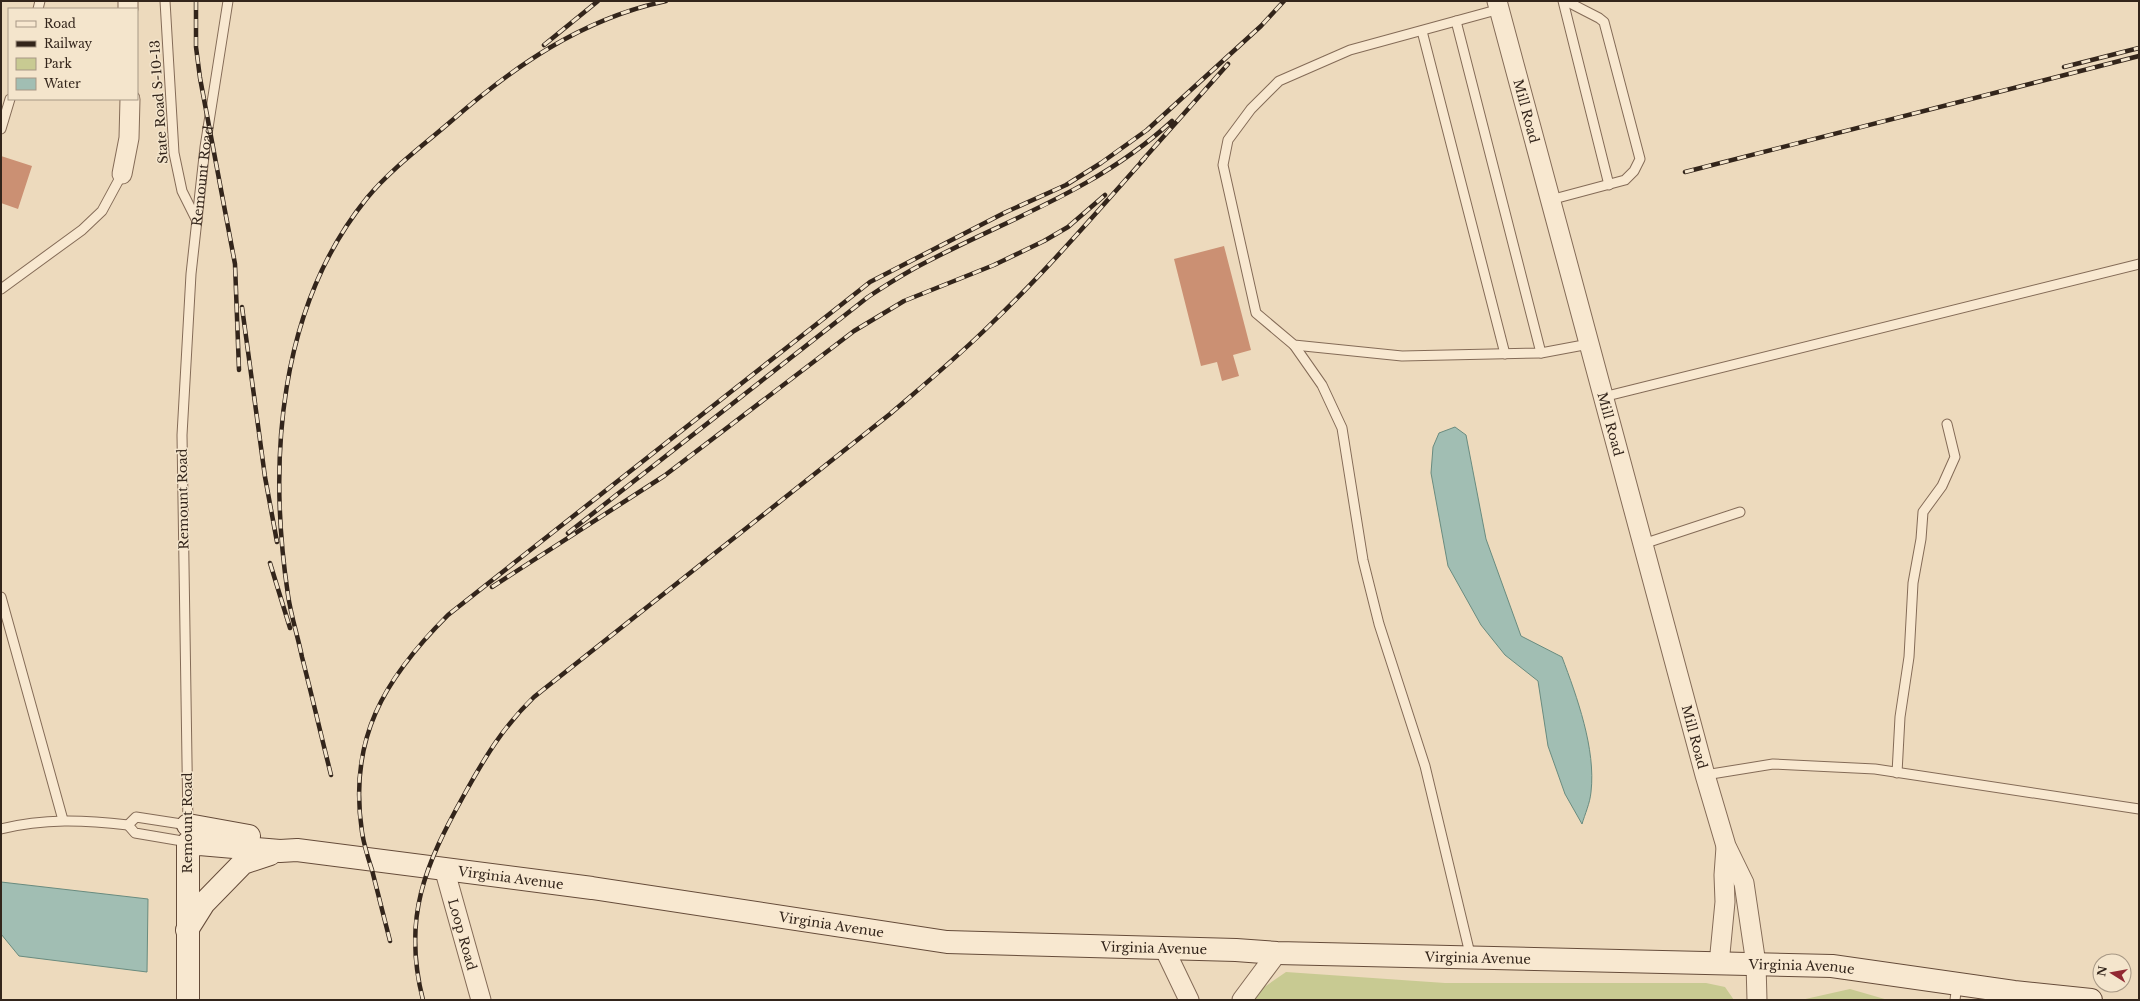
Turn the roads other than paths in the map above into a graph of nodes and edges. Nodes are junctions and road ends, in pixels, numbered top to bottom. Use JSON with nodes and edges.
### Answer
{"nodes":[{"id":1,"x":165,"y":1,"type":"edge"},
{"id":2,"x":228,"y":1,"type":"edge"},
{"id":3,"x":1562,"y":1,"type":"edge"},
{"id":4,"x":1566,"y":1,"type":"edge"},
{"id":5,"x":1498,"y":5,"type":"edge"},
{"id":6,"x":1456,"y":21,"type":"junction"},
{"id":7,"x":1422,"y":31,"type":"junction"},
{"id":8,"x":10,"y":100,"type":"edge"},
{"id":9,"x":130,"y":100,"type":"edge"},
{"id":10,"x":1,"y":129,"type":"edge"},
{"id":11,"x":122,"y":174,"type":"joint"},
{"id":12,"x":1610,"y":185,"type":"junction"},
{"id":13,"x":1550,"y":200,"type":"junction"},
{"id":14,"x":197,"y":221,"type":"junction"},
{"id":15,"x":2139,"y":264,"type":"edge"},
{"id":16,"x":1,"y":289,"type":"edge"},
{"id":17,"x":1589,"y":344,"type":"junction"},
{"id":18,"x":1294,"y":345,"type":"junction"},
{"id":19,"x":1541,"y":353,"type":"junction"},
{"id":20,"x":1505,"y":354,"type":"junction"},
{"id":21,"x":1603,"y":397,"type":"junction"},
{"id":22,"x":1947,"y":424,"type":"dead end"},
{"id":23,"x":1740,"y":512,"type":"dead end"},
{"id":24,"x":1643,"y":544,"type":"junction"},
{"id":25,"x":1,"y":597,"type":"edge"},
{"id":26,"x":1896,"y":772,"type":"junction"},
{"id":27,"x":1705,"y":775,"type":"junction"},
{"id":28,"x":2139,"y":809,"type":"edge"},
{"id":29,"x":63,"y":820,"type":"junction"},
{"id":30,"x":128,"y":825,"type":"junction"},
{"id":31,"x":1,"y":829,"type":"edge"},
{"id":32,"x":188,"y":834,"type":"junction"},
{"id":33,"x":1726,"y":846,"type":"junction"},
{"id":34,"x":289,"y":851,"type":"junction"},
{"id":35,"x":444,"y":868,"type":"junction"},
{"id":36,"x":186,"y":930,"type":"junction"},
{"id":37,"x":1164,"y":948,"type":"junction"},
{"id":38,"x":1277,"y":953,"type":"junction"},
{"id":39,"x":1472,"y":958,"type":"junction"},
{"id":40,"x":1719,"y":964,"type":"junction"},
{"id":41,"x":1756,"y":964,"type":"junction"},
{"id":42,"x":1956,"y":992,"type":"edge"},
{"id":43,"x":2024,"y":996,"type":"edge"},
{"id":44,"x":188,"y":1000,"type":"edge"},
{"id":45,"x":481,"y":1000,"type":"edge"},
{"id":46,"x":1189,"y":1000,"type":"edge"},
{"id":47,"x":1242,"y":1000,"type":"edge"},
{"id":48,"x":1757,"y":1000,"type":"edge"},
{"id":49,"x":2091,"y":1000,"type":"edge"}],
"edges":[{"from":1,"to":14,"type":"lane","name":"State Road S-10-13"},
{"from":2,"to":14,"type":"lane","name":"Remount Road"},
{"from":3,"to":12,"type":"lane"},
{"from":4,"to":12,"type":"lane"},
{"from":5,"to":6,"type":"lane"},
{"from":5,"to":13,"type":"street","name":"Mill Road"},
{"from":6,"to":7,"type":"lane"},
{"from":6,"to":19,"type":"lane"},
{"from":7,"to":18,"type":"lane"},
{"from":7,"to":20,"type":"lane"},
{"from":8,"to":10,"type":"lane"},
{"from":9,"to":11,"type":"street"},
{"from":11,"to":16,"type":"lane"},
{"from":12,"to":13,"type":"lane"},
{"from":13,"to":17,"type":"street","name":"Mill Road"},
{"from":14,"to":32,"type":"lane","name":"Remount Road"},
{"from":15,"to":21,"type":"lane"},
{"from":17,"to":19,"type":"lane"},
{"from":17,"to":21,"type":"street","name":"Mill Road"},
{"from":18,"to":20,"type":"lane"},
{"from":18,"to":39,"type":"lane"},
{"from":19,"to":20,"type":"lane"},
{"from":21,"to":24,"type":"street","name":"Mill Road"},
{"from":22,"to":26,"type":"lane"},
{"from":23,"to":24,"type":"lane"},
{"from":24,"to":27,"type":"street","name":"Mill Road"},
{"from":25,"to":29,"type":"lane"},
{"from":26,"to":27,"type":"lane"},
{"from":26,"to":28,"type":"lane"},
{"from":27,"to":33,"type":"street","name":"Mill Road"},
{"from":29,"to":30,"type":"lane"},
{"from":29,"to":31,"type":"lane"},
{"from":30,"to":32,"type":"lane"},
{"from":30,"to":32,"type":"lane"},
{"from":32,"to":34,"type":"main road","name":"Virginia Avenue"},
{"from":32,"to":36,"type":"main road","name":"Remount Road"},
{"from":33,"to":40,"type":"street","name":"Mill Road"},
{"from":33,"to":41,"type":"street","name":"Mill Road"},
{"from":34,"to":35,"type":"main road","name":"Virginia Avenue"},
{"from":34,"to":36,"type":"main road"},
{"from":35,"to":37,"type":"main road","name":"Virginia Avenue"},
{"from":35,"to":45,"type":"street","name":"Loop Road"},
{"from":36,"to":44,"type":"main road","name":"Remount Road"},
{"from":37,"to":38,"type":"main road","name":"Virginia Avenue"},
{"from":37,"to":46,"type":"street"},
{"from":38,"to":39,"type":"main road","name":"Virginia Avenue"},
{"from":38,"to":47,"type":"street"},
{"from":39,"to":40,"type":"main road","name":"Virginia Avenue"},
{"from":40,"to":41,"type":"main road","name":"Virginia Avenue"},
{"from":41,"to":42,"type":"main road","name":"Virginia Avenue"},
{"from":41,"to":48,"type":"street","name":"Mill Road"},
{"from":42,"to":43,"type":"main road","name":"Virginia Avenue"},
{"from":43,"to":49,"type":"main road","name":"Virginia Avenue"}]}
